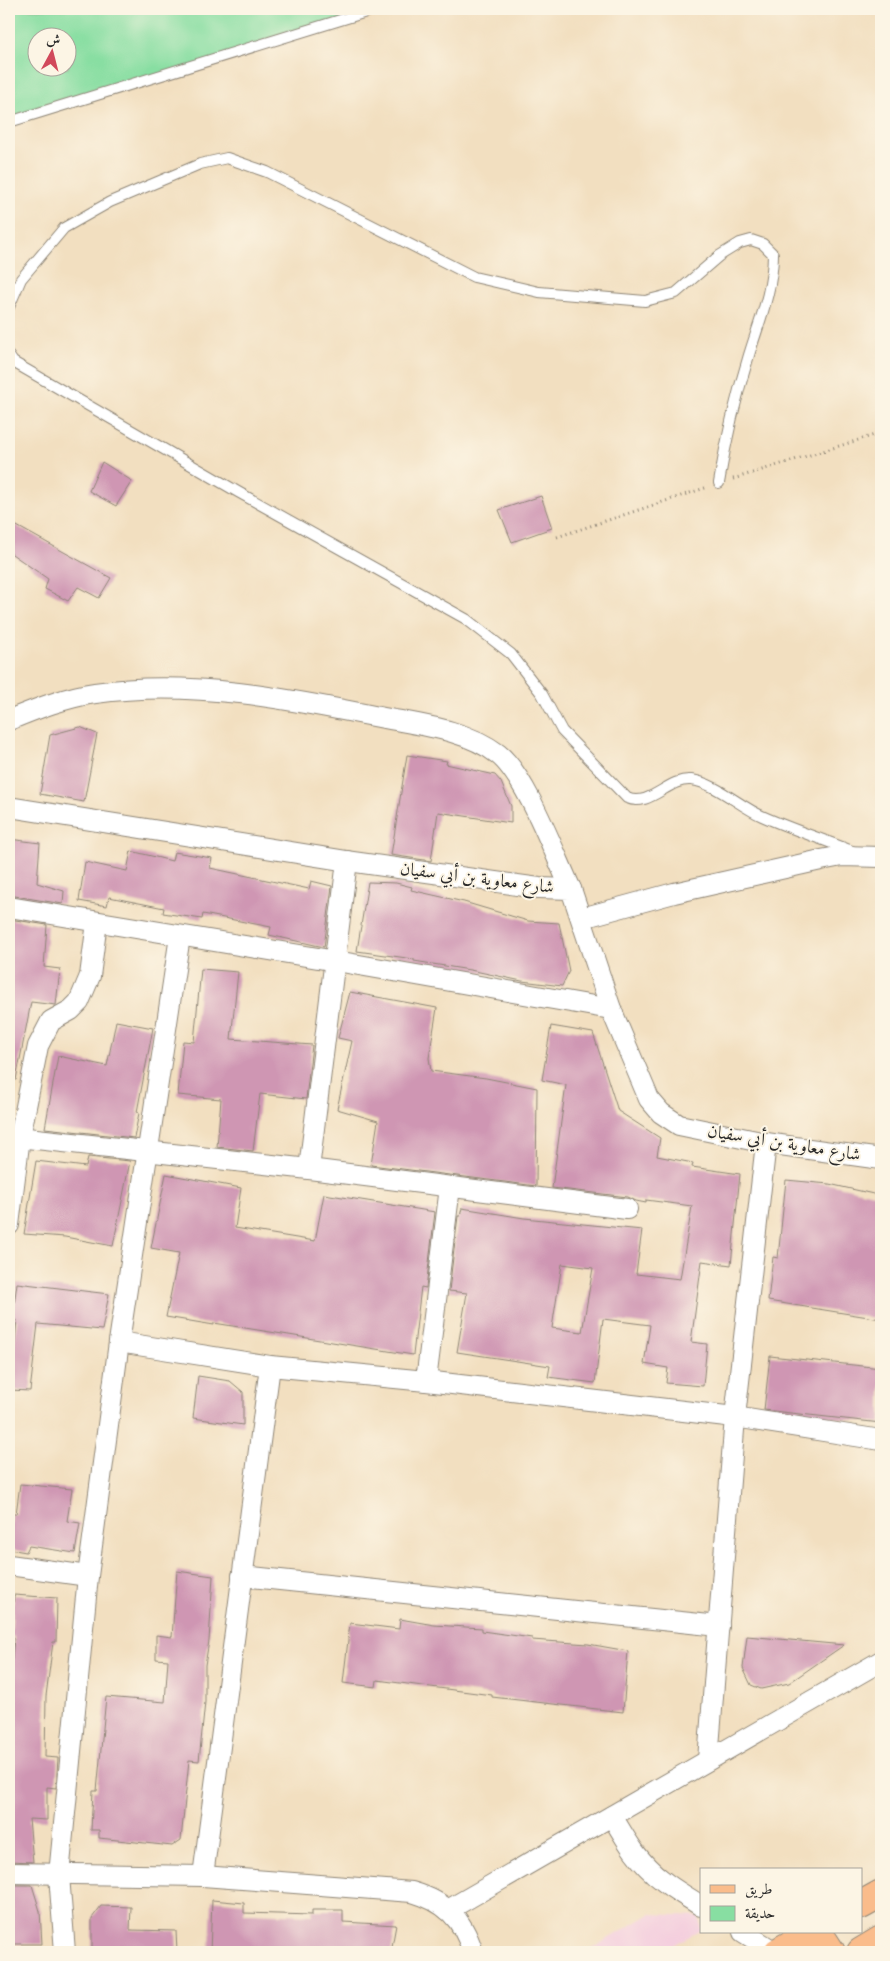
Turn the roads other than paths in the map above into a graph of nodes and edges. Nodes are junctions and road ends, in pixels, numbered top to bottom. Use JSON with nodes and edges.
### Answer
{"nodes":[{"id":1,"x":376,"y":9,"type":"edge"},
{"id":2,"x":9,"y":122,"type":"edge"},
{"id":3,"x":9,"y":307,"type":"edge"},
{"id":4,"x":9,"y":356,"type":"edge"},
{"id":5,"x":719,"y":483,"type":"dead end"},
{"id":6,"x":9,"y":720,"type":"edge"},
{"id":7,"x":9,"y":807,"type":"edge"},
{"id":8,"x":873,"y":857,"type":"edge"},
{"id":9,"x":347,"y":861,"type":"junction"},
{"id":10,"x":571,"y":890,"type":"junction"},
{"id":11,"x":9,"y":907,"type":"edge"},
{"id":12,"x":582,"y":918,"type":"junction"},
{"id":13,"x":97,"y":922,"type":"junction"},
{"id":14,"x":180,"y":936,"type":"junction"},
{"id":15,"x":336,"y":961,"type":"junction"},
{"id":16,"x":611,"y":1009,"type":"junction"},
{"id":17,"x":14,"y":1137,"type":"edge"},
{"id":18,"x":766,"y":1142,"type":"junction"},
{"id":19,"x":147,"y":1151,"type":"junction"},
{"id":20,"x":880,"y":1158,"type":"edge"},
{"id":21,"x":309,"y":1169,"type":"junction"},
{"id":22,"x":450,"y":1186,"type":"junction"},
{"id":23,"x":628,"y":1209,"type":"dead end"},
{"id":24,"x":9,"y":1225,"type":"edge"},
{"id":25,"x":119,"y":1342,"type":"junction"},
{"id":26,"x":270,"y":1366,"type":"junction"},
{"id":27,"x":426,"y":1381,"type":"junction"},
{"id":28,"x":735,"y":1416,"type":"junction"},
{"id":29,"x":881,"y":1440,"type":"edge"},
{"id":30,"x":9,"y":1564,"type":"edge"},
{"id":31,"x":88,"y":1576,"type":"junction"},
{"id":32,"x":242,"y":1576,"type":"junction"},
{"id":33,"x":719,"y":1626,"type":"junction"},
{"id":34,"x":881,"y":1661,"type":"edge"},
{"id":35,"x":708,"y":1760,"type":"junction"},
{"id":36,"x":612,"y":1816,"type":"junction"},
{"id":37,"x":9,"y":1873,"type":"edge"},
{"id":38,"x":60,"y":1875,"type":"junction"},
{"id":39,"x":203,"y":1876,"type":"junction"},
{"id":40,"x":881,"y":1894,"type":"edge"},
{"id":41,"x":862,"y":1904,"type":"edge"},
{"id":42,"x":700,"y":1905,"type":"edge"},
{"id":43,"x":448,"y":1910,"type":"junction"},
{"id":44,"x":746,"y":1934,"type":"edge"},
{"id":45,"x":809,"y":1934,"type":"edge"},
{"id":46,"x":819,"y":1934,"type":"edge"},
{"id":47,"x":881,"y":1940,"type":"edge"},
{"id":48,"x":65,"y":1952,"type":"edge"},
{"id":49,"x":474,"y":1952,"type":"edge"},
{"id":50,"x":776,"y":1952,"type":"edge"},
{"id":51,"x":831,"y":1952,"type":"edge"},
{"id":52,"x":861,"y":1952,"type":"edge"}],
"edges":[{"from":1,"to":2,"type":"lane"},
{"from":3,"to":5,"type":"lane"},
{"from":4,"to":8,"type":"lane"},
{"from":6,"to":10,"type":"street"},
{"from":7,"to":9,"type":"street","name":"شارع معاوية بن أبي سفيان"},
{"from":8,"to":12,"type":"street"},
{"from":9,"to":10,"type":"street","name":"شارع معاوية بن أبي سفيان"},
{"from":9,"to":15,"type":"street"},
{"from":10,"to":12,"type":"street","name":"شارع معاوية بن أبي سفيان"},
{"from":11,"to":13,"type":"street"},
{"from":12,"to":16,"type":"street","name":"شارع معاوية بن أبي سفيان"},
{"from":13,"to":14,"type":"street"},
{"from":13,"to":17,"type":"street"},
{"from":14,"to":15,"type":"street"},
{"from":14,"to":19,"type":"street"},
{"from":15,"to":16,"type":"street"},
{"from":15,"to":21,"type":"street"},
{"from":16,"to":18,"type":"street","name":"شارع معاوية بن أبي سفيان"},
{"from":17,"to":19,"type":"street"},
{"from":17,"to":24,"type":"street"},
{"from":18,"to":20,"type":"street","name":"شارع معاوية بن أبي سفيان"},
{"from":18,"to":28,"type":"street"},
{"from":19,"to":21,"type":"street"},
{"from":19,"to":25,"type":"street"},
{"from":21,"to":22,"type":"street"},
{"from":22,"to":23,"type":"street"},
{"from":22,"to":27,"type":"street"},
{"from":25,"to":26,"type":"street"},
{"from":25,"to":31,"type":"street"},
{"from":26,"to":27,"type":"street"},
{"from":26,"to":32,"type":"street"},
{"from":27,"to":28,"type":"street"},
{"from":28,"to":29,"type":"street"},
{"from":28,"to":33,"type":"street"},
{"from":30,"to":31,"type":"street"},
{"from":31,"to":38,"type":"street"},
{"from":32,"to":33,"type":"street"},
{"from":32,"to":39,"type":"street"},
{"from":33,"to":35,"type":"street"},
{"from":34,"to":35,"type":"street"},
{"from":35,"to":36,"type":"street"},
{"from":36,"to":42,"type":"street"},
{"from":36,"to":43,"type":"street"},
{"from":37,"to":38,"type":"street"},
{"from":38,"to":39,"type":"street"},
{"from":38,"to":48,"type":"street"},
{"from":39,"to":43,"type":"street"},
{"from":40,"to":41,"type":"main road"},
{"from":43,"to":49,"type":"street"},
{"from":44,"to":50,"type":"street"},
{"from":45,"to":50,"type":"main road"},
{"from":46,"to":51,"type":"main road"},
{"from":47,"to":52,"type":"main road"}]}
